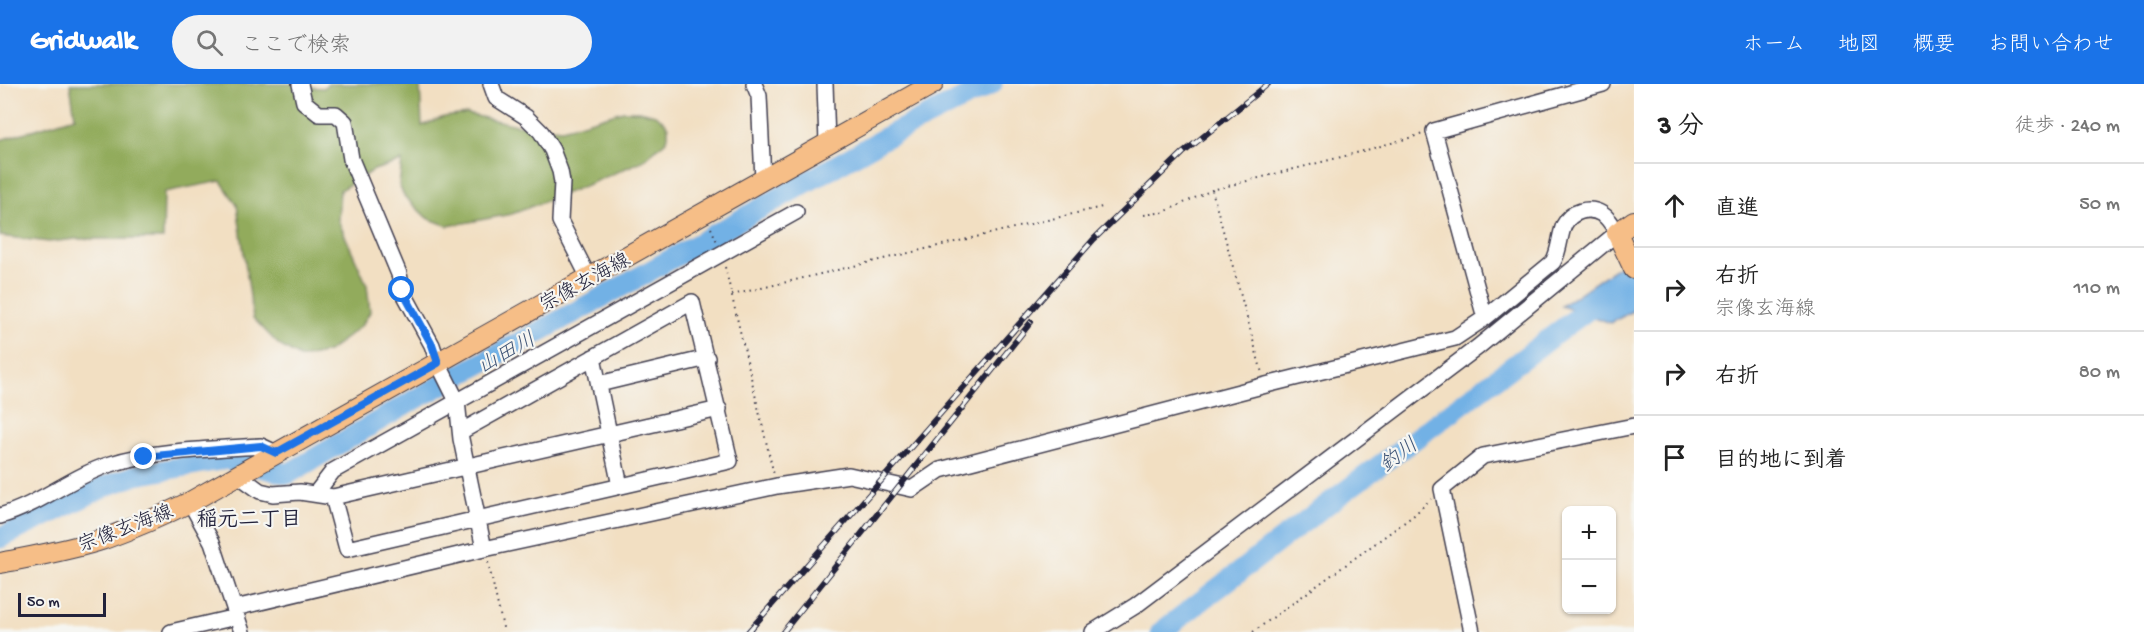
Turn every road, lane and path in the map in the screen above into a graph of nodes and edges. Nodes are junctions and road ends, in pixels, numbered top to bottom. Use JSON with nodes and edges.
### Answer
{"nodes":[{"id":1,"x":300,"y":84,"type":"edge"},
{"id":2,"x":491,"y":84,"type":"edge"},
{"id":3,"x":754,"y":84,"type":"edge"},
{"id":4,"x":825,"y":84,"type":"edge"},
{"id":5,"x":933,"y":84,"type":"edge"},
{"id":6,"x":1603,"y":84,"type":"edge"},
{"id":7,"x":1434,"y":131,"type":"junction"},
{"id":8,"x":827,"y":143,"type":"junction"},
{"id":9,"x":763,"y":179,"type":"junction"},
{"id":10,"x":1212,"y":190,"type":"junction"},
{"id":11,"x":1102,"y":207,"type":"dead end"},
{"id":12,"x":796,"y":212,"type":"dead end"},
{"id":13,"x":704,"y":213,"type":"junction"},
{"id":14,"x":1144,"y":215,"type":"dead end"},
{"id":15,"x":1634,"y":221,"type":"edge"},
{"id":16,"x":1617,"y":233,"type":"junction"},
{"id":17,"x":722,"y":252,"type":"junction"},
{"id":18,"x":1631,"y":263,"type":"edge"},
{"id":19,"x":589,"y":278,"type":"junction"},
{"id":20,"x":732,"y":295,"type":"junction"},
{"id":21,"x":1485,"y":318,"type":"junction"},
{"id":22,"x":593,"y":357,"type":"junction"},
{"id":23,"x":707,"y":358,"type":"junction"},
{"id":24,"x":438,"y":363,"type":"junction"},
{"id":25,"x":599,"y":384,"type":"junction"},
{"id":26,"x":1266,"y":385,"type":"junction"},
{"id":27,"x":457,"y":401,"type":"junction"},
{"id":28,"x":719,"y":409,"type":"junction"},
{"id":29,"x":1634,"y":426,"type":"edge"},
{"id":30,"x":462,"y":431,"type":"junction"},
{"id":31,"x":611,"y":434,"type":"junction"},
{"id":32,"x":276,"y":453,"type":"junction"},
{"id":33,"x":468,"y":466,"type":"junction"},
{"id":34,"x":238,"y":475,"type":"junction"},
{"id":35,"x":620,"y":486,"type":"junction"},
{"id":36,"x":777,"y":486,"type":"junction"},
{"id":37,"x":1442,"y":489,"type":"junction"},
{"id":38,"x":316,"y":493,"type":"junction"},
{"id":39,"x":333,"y":497,"type":"junction"},
{"id":40,"x":190,"y":502,"type":"junction"},
{"id":41,"x":0,"y":516,"type":"edge"},
{"id":42,"x":479,"y":519,"type":"junction"},
{"id":43,"x":484,"y":549,"type":"junction"},
{"id":44,"x":0,"y":563,"type":"edge"},
{"id":45,"x":238,"y":619,"type":"edge"},
{"id":46,"x":171,"y":632,"type":"edge"},
{"id":47,"x":504,"y":632,"type":"edge"},
{"id":48,"x":1093,"y":632,"type":"edge"},
{"id":49,"x":1253,"y":632,"type":"edge"},
{"id":50,"x":1472,"y":632,"type":"edge"}],
"edges":[{"from":1,"to":24,"type":"street"},
{"from":2,"to":19,"type":"street"},
{"from":3,"to":9,"type":"street"},
{"from":4,"to":8,"type":"street"},
{"from":5,"to":8,"type":"main road","name":"宗像玄海線"},
{"from":6,"to":7,"type":"street"},
{"from":7,"to":10,"type":"path"},
{"from":7,"to":21,"type":"street"},
{"from":8,"to":9,"type":"main road","name":"宗像玄海線"},
{"from":9,"to":13,"type":"main road","name":"宗像玄海線"},
{"from":10,"to":14,"type":"path"},
{"from":10,"to":26,"type":"path"},
{"from":11,"to":20,"type":"path"},
{"from":12,"to":17,"type":"street"},
{"from":13,"to":17,"type":"path"},
{"from":13,"to":19,"type":"main road","name":"宗像玄海線"},
{"from":15,"to":16,"type":"main road"},
{"from":16,"to":18,"type":"main road"},
{"from":16,"to":21,"type":"street"},
{"from":16,"to":48,"type":"street"},
{"from":17,"to":20,"type":"path"},
{"from":17,"to":27,"type":"street"},
{"from":19,"to":24,"type":"main road","name":"宗像玄海線"},
{"from":20,"to":36,"type":"path"},
{"from":21,"to":26,"type":"street"},
{"from":22,"to":23,"type":"street"},
{"from":22,"to":25,"type":"street"},
{"from":22,"to":30,"type":"street"},
{"from":23,"to":25,"type":"street"},
{"from":23,"to":28,"type":"street"},
{"from":24,"to":27,"type":"street"},
{"from":24,"to":32,"type":"main road","name":"宗像玄海線"},
{"from":25,"to":31,"type":"street"},
{"from":26,"to":36,"type":"street"},
{"from":27,"to":30,"type":"street"},
{"from":27,"to":38,"type":"street"},
{"from":28,"to":31,"type":"street"},
{"from":28,"to":35,"type":"street"},
{"from":29,"to":37,"type":"street"},
{"from":30,"to":33,"type":"street"},
{"from":31,"to":33,"type":"street"},
{"from":31,"to":35,"type":"street"},
{"from":32,"to":34,"type":"main road","name":"宗像玄海線"},
{"from":32,"to":41,"type":"street"},
{"from":33,"to":39,"type":"street"},
{"from":33,"to":42,"type":"street"},
{"from":34,"to":38,"type":"street"},
{"from":34,"to":40,"type":"main road","name":"宗像玄海線"},
{"from":35,"to":42,"type":"street"},
{"from":36,"to":43,"type":"street"},
{"from":37,"to":49,"type":"path"},
{"from":37,"to":50,"type":"street"},
{"from":38,"to":39,"type":"street"},
{"from":39,"to":42,"type":"street"},
{"from":40,"to":44,"type":"main road","name":"宗像玄海線"},
{"from":40,"to":45,"type":"street"},
{"from":42,"to":43,"type":"street"},
{"from":43,"to":45,"type":"street"},
{"from":43,"to":47,"type":"path"},
{"from":45,"to":46,"type":"street"}]}
